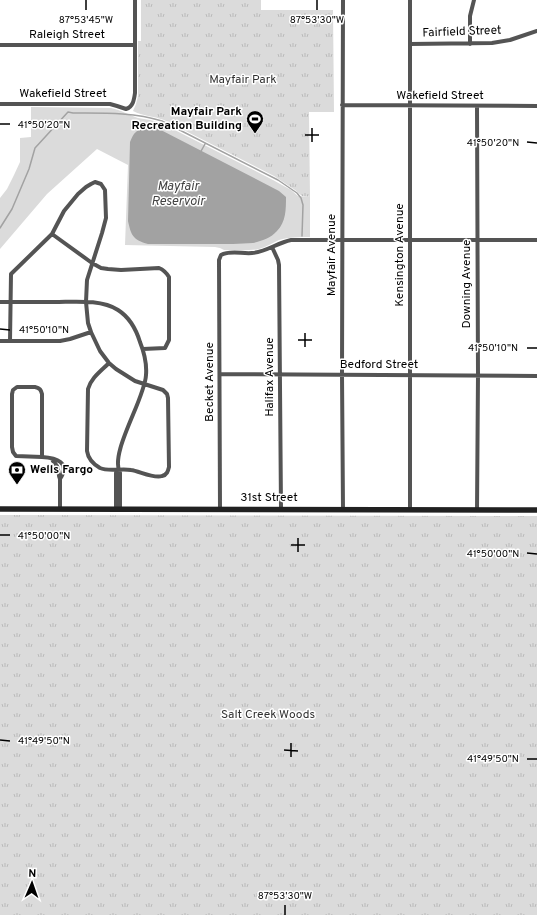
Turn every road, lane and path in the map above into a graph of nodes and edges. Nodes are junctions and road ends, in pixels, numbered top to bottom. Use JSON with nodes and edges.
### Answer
{"nodes":[{"id":1,"x":135,"y":0,"type":"edge"},
{"id":2,"x":343,"y":0,"type":"edge"},
{"id":3,"x":410,"y":0,"type":"edge"},
{"id":4,"x":474,"y":0,"type":"edge"},
{"id":5,"x":537,"y":31,"type":"edge"},
{"id":6,"x":0,"y":44,"type":"edge"},
{"id":7,"x":410,"y":44,"type":"junction"},
{"id":8,"x":470,"y":44,"type":"junction"},
{"id":9,"x":134,"y":45,"type":"junction"},
{"id":10,"x":0,"y":104,"type":"edge"},
{"id":11,"x":342,"y":105,"type":"junction"},
{"id":12,"x":409,"y":106,"type":"junction"},
{"id":13,"x":477,"y":106,"type":"junction"},
{"id":14,"x":537,"y":106,"type":"edge"},
{"id":15,"x":52,"y":234,"type":"junction"},
{"id":16,"x":342,"y":240,"type":"junction"},
{"id":17,"x":537,"y":240,"type":"edge"},
{"id":18,"x":410,"y":241,"type":"junction"},
{"id":19,"x":477,"y":241,"type":"junction"},
{"id":20,"x":272,"y":247,"type":"junction"},
{"id":21,"x":92,"y":263,"type":"junction"},
{"id":22,"x":0,"y":302,"type":"edge"},
{"id":23,"x":10,"y":302,"type":"junction"},
{"id":24,"x":86,"y":302,"type":"junction"},
{"id":25,"x":91,"y":332,"type":"junction"},
{"id":26,"x":0,"y":341,"type":"edge"},
{"id":27,"x":10,"y":341,"type":"junction"},
{"id":28,"x":143,"y":349,"type":"junction"},
{"id":29,"x":109,"y":363,"type":"junction"},
{"id":30,"x":220,"y":374,"type":"junction"},
{"id":31,"x":279,"y":375,"type":"junction"},
{"id":32,"x":342,"y":375,"type":"junction"},
{"id":33,"x":410,"y":375,"type":"junction"},
{"id":34,"x":478,"y":376,"type":"junction"},
{"id":35,"x":537,"y":376,"type":"edge"},
{"id":36,"x":144,"y":385,"type":"junction"},
{"id":37,"x":42,"y":456,"type":"junction"},
{"id":38,"x":52,"y":459,"type":"junction"},
{"id":39,"x":118,"y":469,"type":"junction"},
{"id":40,"x":60,"y":479,"type":"junction"},
{"id":41,"x":0,"y":508,"type":"edge"},
{"id":42,"x":60,"y":509,"type":"junction"},
{"id":43,"x":118,"y":509,"type":"junction"},
{"id":44,"x":220,"y":509,"type":"junction"},
{"id":45,"x":281,"y":509,"type":"junction"},
{"id":46,"x":343,"y":509,"type":"junction"},
{"id":47,"x":410,"y":509,"type":"junction"},
{"id":48,"x":477,"y":510,"type":"junction"},
{"id":49,"x":537,"y":510,"type":"edge"}],
"edges":[{"from":1,"to":9,"type":"street"},
{"from":2,"to":11,"type":"street","name":"Mayfair Avenue"},
{"from":3,"to":7,"type":"street","name":"Kensington Avenue"},
{"from":4,"to":8,"type":"street"},
{"from":5,"to":8,"type":"street","name":"Fairfield Street"},
{"from":6,"to":9,"type":"street","name":"Raleigh Street"},
{"from":7,"to":8,"type":"street","name":"Fairfield Street"},
{"from":7,"to":12,"type":"street","name":"Kensington Avenue"},
{"from":9,"to":10,"type":"street","name":"Wakefield Street"},
{"from":11,"to":12,"type":"street","name":"Wakefield Street"},
{"from":11,"to":16,"type":"street","name":"Mayfair Avenue"},
{"from":12,"to":13,"type":"street","name":"Wakefield Street"},
{"from":12,"to":18,"type":"street","name":"Kensington Avenue"},
{"from":13,"to":14,"type":"street","name":"Wakefield Street"},
{"from":13,"to":19,"type":"street","name":"Downing Avenue"},
{"from":15,"to":21,"type":"street"},
{"from":15,"to":21,"type":"street"},
{"from":15,"to":23,"type":"street"},
{"from":16,"to":18,"type":"street"},
{"from":16,"to":20,"type":"street"},
{"from":16,"to":32,"type":"street","name":"Mayfair Avenue"},
{"from":17,"to":19,"type":"street"},
{"from":18,"to":19,"type":"street"},
{"from":18,"to":33,"type":"street","name":"Kensington Avenue"},
{"from":19,"to":34,"type":"street","name":"Downing Avenue"},
{"from":20,"to":30,"type":"street","name":"Becket Avenue"},
{"from":20,"to":31,"type":"street","name":"Halifax Avenue"},
{"from":21,"to":24,"type":"street"},
{"from":21,"to":28,"type":"street"},
{"from":22,"to":23,"type":"street"},
{"from":23,"to":24,"type":"street"},
{"from":23,"to":27,"type":"street"},
{"from":24,"to":25,"type":"street"},
{"from":24,"to":28,"type":"street"},
{"from":25,"to":27,"type":"street"},
{"from":25,"to":29,"type":"street"},
{"from":26,"to":27,"type":"street"},
{"from":28,"to":36,"type":"street"},
{"from":29,"to":36,"type":"street"},
{"from":29,"to":39,"type":"street"},
{"from":30,"to":31,"type":"street","name":"Bedford Street"},
{"from":30,"to":44,"type":"street","name":"Becket Avenue"},
{"from":31,"to":32,"type":"street","name":"Bedford Street"},
{"from":31,"to":45,"type":"street","name":"Halifax Avenue"},
{"from":32,"to":33,"type":"street","name":"Bedford Street"},
{"from":32,"to":46,"type":"street","name":"Mayfair Avenue"},
{"from":33,"to":34,"type":"street","name":"Bedford Street"},
{"from":33,"to":47,"type":"street","name":"Kensington Avenue"},
{"from":34,"to":35,"type":"street","name":"Bedford Street"},
{"from":34,"to":48,"type":"street","name":"Downing Avenue"},
{"from":36,"to":39,"type":"street"},
{"from":36,"to":39,"type":"street"},
{"from":37,"to":37,"type":"street"},
{"from":37,"to":38,"type":"street"},
{"from":38,"to":40,"type":"street"},
{"from":38,"to":40,"type":"street"},
{"from":39,"to":43,"type":"street"},
{"from":40,"to":42,"type":"street"},
{"from":41,"to":42,"type":"main road","name":"31st Street"},
{"from":42,"to":43,"type":"main road","name":"31st Street"},
{"from":43,"to":44,"type":"main road","name":"31st Street"},
{"from":44,"to":45,"type":"main road","name":"31st Street"},
{"from":45,"to":46,"type":"main road","name":"31st Street"},
{"from":46,"to":47,"type":"main road","name":"31st Street"},
{"from":47,"to":48,"type":"main road","name":"31st Street"},
{"from":48,"to":49,"type":"main road","name":"31st Street"}]}
